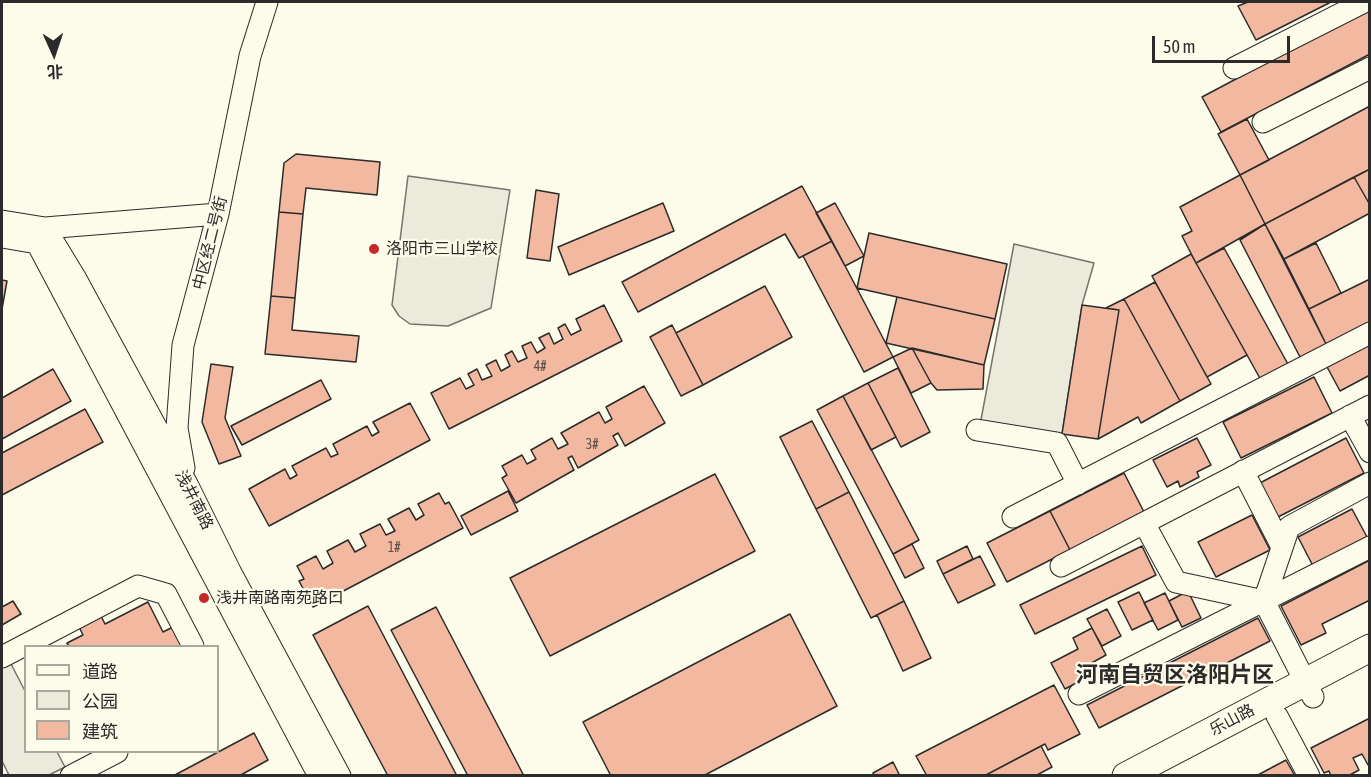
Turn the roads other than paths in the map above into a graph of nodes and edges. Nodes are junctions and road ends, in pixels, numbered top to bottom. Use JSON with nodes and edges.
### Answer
{"nodes":[{"id":1,"x":267,"y":2,"type":"edge"},
{"id":2,"x":1364,"y":2,"type":"edge"},
{"id":3,"x":1234,"y":68,"type":"dead end"},
{"id":4,"x":1370,"y":68,"type":"edge"},
{"id":5,"x":1263,"y":122,"type":"dead end"},
{"id":6,"x":217,"y":219,"type":"junction"},
{"id":7,"x":2,"y":221,"type":"edge"},
{"id":8,"x":44,"y":236,"type":"junction"},
{"id":9,"x":2,"y":237,"type":"edge"},
{"id":10,"x":1370,"y":333,"type":"edge"},
{"id":11,"x":1370,"y":406,"type":"edge"},
{"id":12,"x":1350,"y":416,"type":"junction"},
{"id":13,"x":977,"y":430,"type":"dead end"},
{"id":14,"x":1370,"y":452,"type":"edge"},
{"id":15,"x":1243,"y":471,"type":"junction"},
{"id":16,"x":1370,"y":483,"type":"edge"},
{"id":17,"x":1078,"y":484,"type":"junction"},
{"id":18,"x":188,"y":486,"type":"junction"},
{"id":19,"x":1013,"y":517,"type":"dead end"},
{"id":20,"x":1144,"y":523,"type":"junction"},
{"id":21,"x":1282,"y":547,"type":"junction"},
{"id":22,"x":1370,"y":547,"type":"edge"},
{"id":23,"x":1061,"y":566,"type":"dead end"},
{"id":24,"x":1264,"y":601,"type":"junction"},
{"id":25,"x":29,"y":645,"type":"edge"},
{"id":26,"x":192,"y":645,"type":"edge"},
{"id":27,"x":24,"y":647,"type":"edge"},
{"id":28,"x":1370,"y":648,"type":"edge"},
{"id":29,"x":2,"y":657,"type":"edge"},
{"id":30,"x":1370,"y":669,"type":"edge"},
{"id":31,"x":1308,"y":689,"type":"junction"},
{"id":32,"x":1078,"y":694,"type":"dead end"},
{"id":33,"x":1277,"y":717,"type":"junction"},
{"id":34,"x":114,"y":753,"type":"edge"},
{"id":35,"x":79,"y":765,"type":"edge"},
{"id":36,"x":319,"y":776,"type":"edge"},
{"id":37,"x":340,"y":776,"type":"edge"},
{"id":38,"x":1126,"y":776,"type":"edge"},
{"id":39,"x":1164,"y":776,"type":"edge"},
{"id":40,"x":1309,"y":776,"type":"edge"}],
"edges":[{"from":1,"to":6,"type":"street","name":"中区经二号街"},
{"from":2,"to":3,"type":"street"},
{"from":4,"to":5,"type":"street"},
{"from":6,"to":8,"type":"street"},
{"from":6,"to":18,"type":"street","name":"中区经二号街"},
{"from":7,"to":8,"type":"street"},
{"from":8,"to":9,"type":"street"},
{"from":8,"to":18,"type":"street","name":"浅井南路"},
{"from":8,"to":36,"type":"street","name":"浅井南路"},
{"from":10,"to":17,"type":"street"},
{"from":11,"to":12,"type":"street"},
{"from":12,"to":14,"type":"street"},
{"from":12,"to":15,"type":"street"},
{"from":13,"to":17,"type":"street"},
{"from":15,"to":20,"type":"street"},
{"from":15,"to":21,"type":"street"},
{"from":16,"to":21,"type":"street"},
{"from":17,"to":19,"type":"street"},
{"from":18,"to":37,"type":"street","name":"浅井南路"},
{"from":20,"to":23,"type":"street"},
{"from":20,"to":24,"type":"street"},
{"from":21,"to":24,"type":"street"},
{"from":22,"to":24,"type":"street"},
{"from":24,"to":31,"type":"street"},
{"from":24,"to":32,"type":"street"},
{"from":25,"to":26,"type":"street"},
{"from":27,"to":29,"type":"street"},
{"from":28,"to":31,"type":"main road","name":"乐山路"},
{"from":30,"to":31,"type":"main road","name":"乐山路"},
{"from":31,"to":33,"type":"main road","name":"乐山路"},
{"from":31,"to":38,"type":"main road","name":"乐山路"},
{"from":33,"to":39,"type":"main road","name":"乐山路"},
{"from":33,"to":40,"type":"street"},
{"from":34,"to":35,"type":"street"}]}
